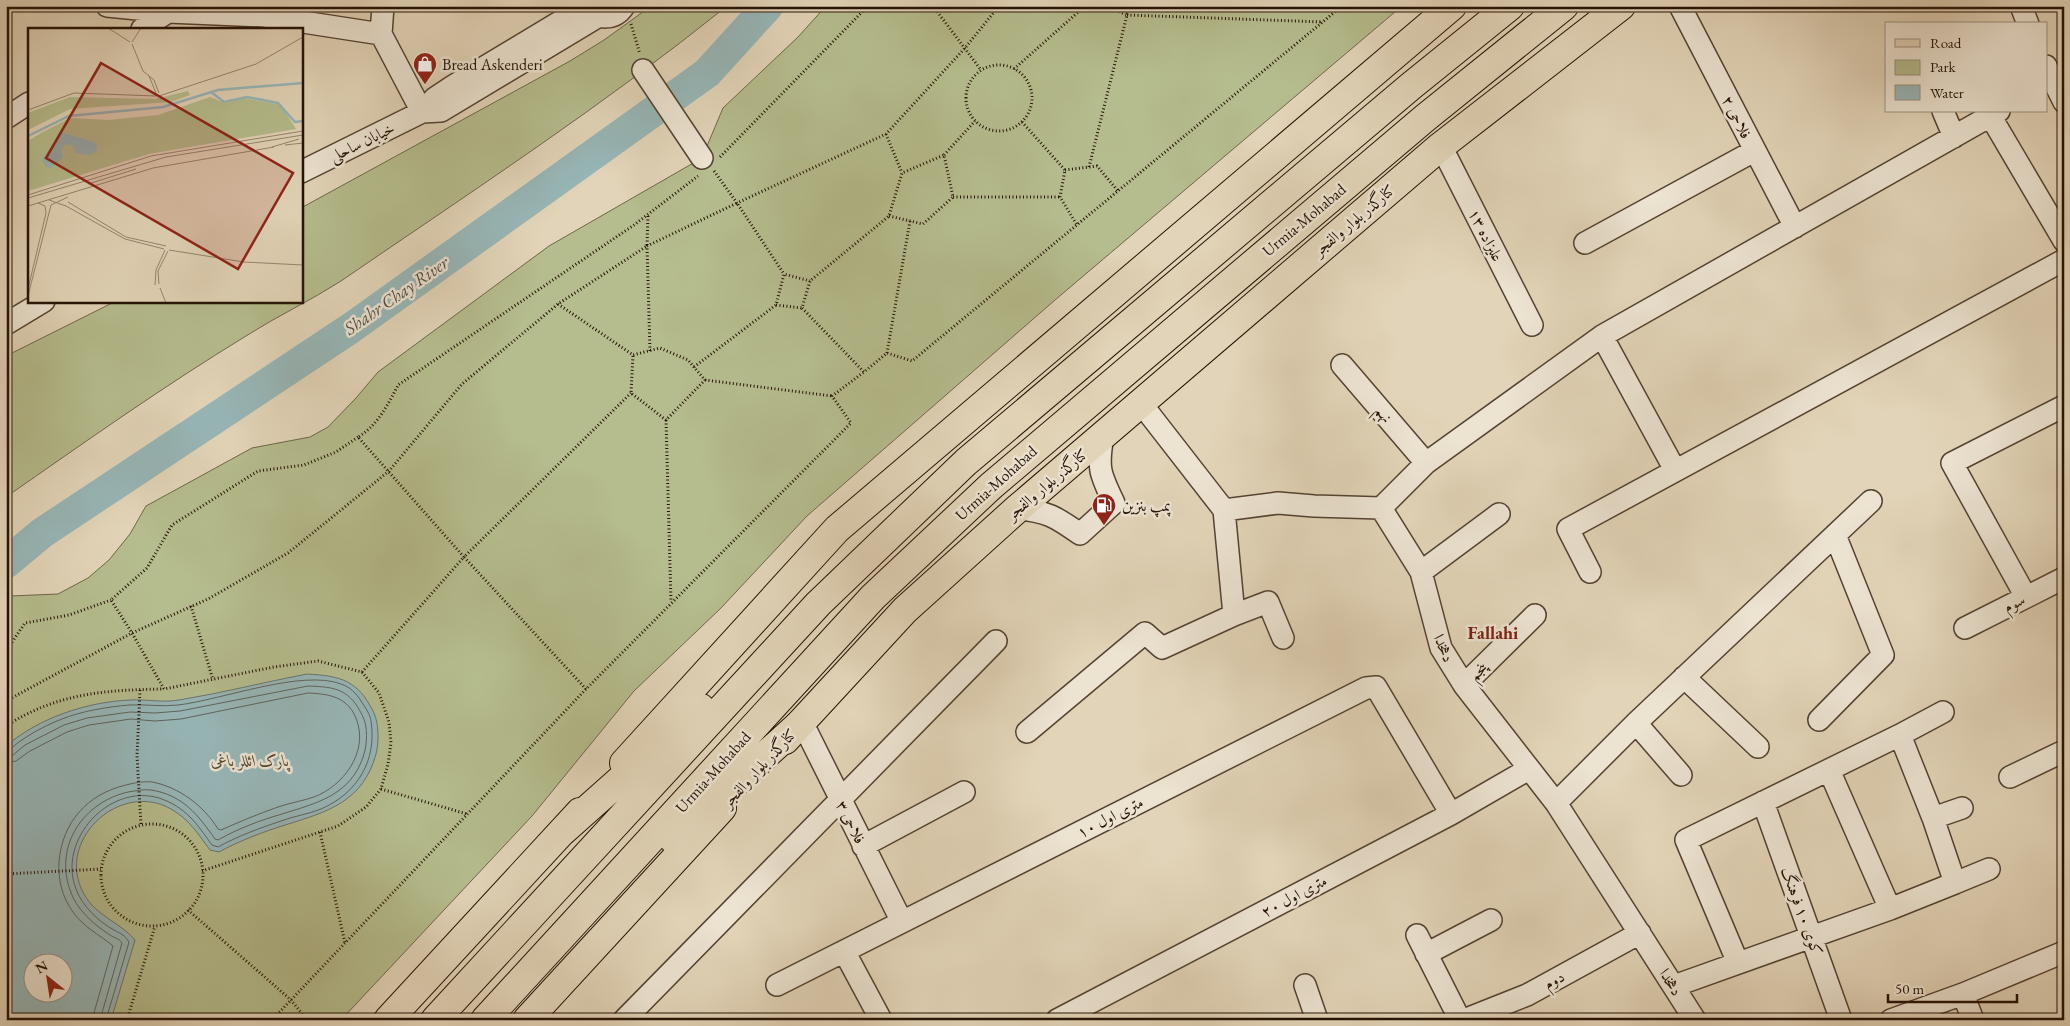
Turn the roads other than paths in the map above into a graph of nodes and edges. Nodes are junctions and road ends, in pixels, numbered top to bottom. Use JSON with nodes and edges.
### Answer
{"nodes":[{"id":1,"x":107,"y":6,"type":"edge"},
{"id":2,"x":383,"y":6,"type":"edge"},
{"id":3,"x":1452,"y":6,"type":"edge"},
{"id":4,"x":1510,"y":6,"type":"edge"},
{"id":5,"x":1564,"y":6,"type":"edge"},
{"id":6,"x":1621,"y":6,"type":"edge"},
{"id":7,"x":1680,"y":6,"type":"edge"},
{"id":8,"x":2021,"y":6,"type":"edge"},
{"id":9,"x":591,"y":10,"type":"edge"},
{"id":10,"x":265,"y":11,"type":"edge"},
{"id":11,"x":626,"y":11,"type":"edge"},
{"id":12,"x":168,"y":12,"type":"junction"},
{"id":13,"x":2027,"y":22,"type":"edge"},
{"id":14,"x":144,"y":28,"type":"edge"},
{"id":15,"x":381,"y":34,"type":"junction"},
{"id":16,"x":642,"y":61,"type":"road end"},
{"id":17,"x":2052,"y":74,"type":"edge"},
{"id":18,"x":2064,"y":102,"type":"edge"},
{"id":19,"x":28,"y":104,"type":"edge"},
{"id":20,"x":422,"y":112,"type":"junction"},
{"id":21,"x":1943,"y":112,"type":"edge"},
{"id":22,"x":1995,"y":114,"type":"edge"},
{"id":23,"x":6,"y":118,"type":"edge"},
{"id":24,"x":1954,"y":137,"type":"junction"},
{"id":25,"x":1441,"y":146,"type":"junction"},
{"id":26,"x":1754,"y":151,"type":"junction"},
{"id":27,"x":708,"y":164,"type":"road end"},
{"id":28,"x":302,"y":172,"type":"edge"},
{"id":29,"x":1795,"y":227,"type":"junction"},
{"id":30,"x":2064,"y":241,"type":"edge"},
{"id":31,"x":1585,"y":243,"type":"dead end"},
{"id":32,"x":2064,"y":260,"type":"edge"},
{"id":33,"x":42,"y":302,"type":"edge"},
{"id":34,"x":6,"y":324,"type":"edge"},
{"id":35,"x":1532,"y":325,"type":"dead end"},
{"id":36,"x":1602,"y":336,"type":"junction"},
{"id":37,"x":1342,"y":365,"type":"dead end"},
{"id":38,"x":1140,"y":402,"type":"junction"},
{"id":39,"x":2064,"y":406,"type":"edge"},
{"id":40,"x":1103,"y":436,"type":"junction"},
{"id":41,"x":1426,"y":463,"type":"junction"},
{"id":42,"x":1675,"y":470,"type":"junction"},
{"id":43,"x":1871,"y":501,"type":"dead end"},
{"id":44,"x":1381,"y":508,"type":"junction"},
{"id":45,"x":1017,"y":509,"type":"junction"},
{"id":46,"x":1224,"y":510,"type":"junction"},
{"id":47,"x":1499,"y":514,"type":"dead end"},
{"id":48,"x":1835,"y":536,"type":"junction"},
{"id":49,"x":1421,"y":572,"type":"junction"},
{"id":50,"x":1590,"y":572,"type":"dead end"},
{"id":51,"x":2064,"y":578,"type":"edge"},
{"id":52,"x":2026,"y":596,"type":"junction"},
{"id":53,"x":818,"y":604,"type":"junction"},
{"id":54,"x":1234,"y":615,"type":"junction"},
{"id":55,"x":1535,"y":615,"type":"dead end"},
{"id":56,"x":1965,"y":628,"type":"dead end"},
{"id":57,"x":1283,"y":638,"type":"dead end"},
{"id":58,"x":996,"y":641,"type":"dead end"},
{"id":59,"x":1684,"y":677,"type":"junction"},
{"id":60,"x":1464,"y":685,"type":"junction"},
{"id":61,"x":1943,"y":712,"type":"dead end"},
{"id":62,"x":1819,"y":720,"type":"dead end"},
{"id":63,"x":802,"y":722,"type":"junction"},
{"id":64,"x":1636,"y":723,"type":"junction"},
{"id":65,"x":1027,"y":732,"type":"dead end"},
{"id":66,"x":1900,"y":735,"type":"junction"},
{"id":67,"x":1758,"y":747,"type":"dead end"},
{"id":68,"x":2064,"y":751,"type":"edge"},
{"id":69,"x":1529,"y":769,"type":"junction"},
{"id":70,"x":1829,"y":770,"type":"junction"},
{"id":71,"x":1681,"y":775,"type":"dead end"},
{"id":72,"x":2010,"y":777,"type":"dead end"},
{"id":73,"x":964,"y":792,"type":"dead end"},
{"id":74,"x":840,"y":800,"type":"junction"},
{"id":75,"x":1763,"y":802,"type":"junction"},
{"id":76,"x":1556,"y":803,"type":"junction"},
{"id":77,"x":1962,"y":808,"type":"dead end"},
{"id":78,"x":1451,"y":814,"type":"junction"},
{"id":79,"x":1933,"y":818,"type":"junction"},
{"id":80,"x":564,"y":830,"type":"junction"},
{"id":81,"x":863,"y":846,"type":"junction"},
{"id":82,"x":1988,"y":869,"type":"dead end"},
{"id":83,"x":1956,"y":883,"type":"junction"},
{"id":84,"x":1890,"y":909,"type":"junction"},
{"id":85,"x":1491,"y":920,"type":"dead end"},
{"id":86,"x":902,"y":922,"type":"junction"},
{"id":87,"x":1640,"y":933,"type":"junction"},
{"id":88,"x":1417,"y":935,"type":"dead end"},
{"id":89,"x":1812,"y":936,"type":"junction"},
{"id":90,"x":844,"y":951,"type":"junction"},
{"id":91,"x":2064,"y":952,"type":"edge"},
{"id":92,"x":1426,"y":954,"type":"junction"},
{"id":93,"x":545,"y":956,"type":"junction"},
{"id":94,"x":1738,"y":963,"type":"junction"},
{"id":95,"x":777,"y":985,"type":"dead end"},
{"id":96,"x":1305,"y":985,"type":"dead end"},
{"id":97,"x":1674,"y":986,"type":"junction"},
{"id":98,"x":1963,"y":994,"type":"junction"},
{"id":99,"x":388,"y":1020,"type":"edge"},
{"id":100,"x":435,"y":1020,"type":"edge"},
{"id":101,"x":485,"y":1020,"type":"edge"},
{"id":102,"x":528,"y":1020,"type":"edge"},
{"id":103,"x":624,"y":1020,"type":"edge"},
{"id":104,"x":881,"y":1020,"type":"edge"},
{"id":105,"x":1057,"y":1020,"type":"edge"},
{"id":106,"x":1317,"y":1020,"type":"edge"},
{"id":107,"x":1460,"y":1020,"type":"edge"},
{"id":108,"x":1464,"y":1020,"type":"edge"},
{"id":109,"x":1695,"y":1020,"type":"edge"},
{"id":110,"x":1841,"y":1020,"type":"edge"},
{"id":111,"x":1891,"y":1020,"type":"edge"},
{"id":112,"x":1973,"y":1020,"type":"edge"}],
"edges":[{"from":1,"to":12,"type":"street"},
{"from":2,"to":15,"type":"street"},
{"from":3,"to":80,"type":"main road"},
{"from":4,"to":53,"type":"main road","name":"Urmia-Mohabad"},
{"from":5,"to":93,"type":"main road","name":"Urmia-Mohabad"},
{"from":6,"to":25,"type":"main road","name":"کنارگذر بلوار والفجر"},
{"from":7,"to":26,"type":"street","name":"فلاحی ۲"},
{"from":8,"to":13,"type":"street"},
{"from":9,"to":11,"type":"street","name":"خیابان ساحلی"},
{"from":9,"to":20,"type":"street","name":"خیابان ساحلی"},
{"from":10,"to":12,"type":"street"},
{"from":10,"to":15,"type":"street"},
{"from":12,"to":14,"type":"street"},
{"from":15,"to":20,"type":"street"},
{"from":16,"to":27,"type":"street"},
{"from":17,"to":18,"type":"street"},
{"from":19,"to":23,"type":"street"},
{"from":20,"to":28,"type":"street","name":"خیابان ساحلی"},
{"from":21,"to":24,"type":"street"},
{"from":22,"to":24,"type":"street"},
{"from":22,"to":30,"type":"street"},
{"from":24,"to":29,"type":"street"},
{"from":25,"to":35,"type":"street","name":"۱۳ علیزاده"},
{"from":25,"to":38,"type":"main road","name":"کنارگذر بلوار والفجر"},
{"from":26,"to":29,"type":"street","name":"فلاحی ۲"},
{"from":26,"to":31,"type":"street"},
{"from":29,"to":36,"type":"street"},
{"from":32,"to":42,"type":"street"},
{"from":33,"to":34,"type":"street"},
{"from":36,"to":41,"type":"street"},
{"from":36,"to":42,"type":"street"},
{"from":37,"to":41,"type":"street","name":"نهم"},
{"from":38,"to":40,"type":"main road","name":"کنارگذر بلوار والفجر"},
{"from":38,"to":46,"type":"street"},
{"from":39,"to":52,"type":"street"},
{"from":40,"to":45,"type":"main road","name":"کنارگذر بلوار والفجر"},
{"from":40,"to":45,"type":"street"},
{"from":41,"to":44,"type":"street"},
{"from":42,"to":50,"type":"street"},
{"from":43,"to":48,"type":"street"},
{"from":44,"to":46,"type":"street"},
{"from":44,"to":49,"type":"street","name":"دهخدا"},
{"from":45,"to":63,"type":"main road","name":"کنارگذر بلوار والفجر"},
{"from":46,"to":54,"type":"street"},
{"from":47,"to":49,"type":"street"},
{"from":48,"to":59,"type":"street"},
{"from":48,"to":62,"type":"street"},
{"from":49,"to":60,"type":"street","name":"دهخدا"},
{"from":51,"to":52,"type":"street","name":"سوم"},
{"from":52,"to":56,"type":"street","name":"سوم"},
{"from":53,"to":80,"type":"main road"},
{"from":53,"to":100,"type":"main road","name":"Urmia-Mohabad"},
{"from":54,"to":57,"type":"street"},
{"from":54,"to":65,"type":"street"},
{"from":55,"to":60,"type":"street","name":"پنجم"},
{"from":58,"to":74,"type":"street"},
{"from":59,"to":64,"type":"street"},
{"from":59,"to":67,"type":"street"},
{"from":60,"to":69,"type":"street","name":"دهخدا"},
{"from":61,"to":66,"type":"street"},
{"from":63,"to":74,"type":"street","name":"فلاحی ۳"},
{"from":63,"to":93,"type":"main road"},
{"from":63,"to":102,"type":"main road","name":"کنارگذر بلوار والفجر"},
{"from":64,"to":71,"type":"street"},
{"from":64,"to":76,"type":"street"},
{"from":66,"to":70,"type":"street"},
{"from":66,"to":79,"type":"street"},
{"from":68,"to":72,"type":"street"},
{"from":69,"to":76,"type":"street","name":"دهخدا"},
{"from":69,"to":78,"type":"street","name":"۲۰ متری اول"},
{"from":70,"to":75,"type":"street"},
{"from":70,"to":84,"type":"street"},
{"from":73,"to":81,"type":"street"},
{"from":74,"to":81,"type":"street","name":"فلاحی ۳"},
{"from":74,"to":103,"type":"street"},
{"from":75,"to":89,"type":"street","name":"کوی ۱۰ فرهنگ"},
{"from":75,"to":94,"type":"street"},
{"from":76,"to":87,"type":"street","name":"دهخدا"},
{"from":77,"to":79,"type":"street"},
{"from":78,"to":86,"type":"street","name":"۱۰ متری اول"},
{"from":78,"to":105,"type":"street","name":"۲۰ متری اول"},
{"from":79,"to":83,"type":"street"},
{"from":80,"to":99,"type":"main road"},
{"from":81,"to":86,"type":"street","name":"فلاحی ۳"},
{"from":82,"to":83,"type":"street"},
{"from":83,"to":84,"type":"street"},
{"from":84,"to":89,"type":"street"},
{"from":85,"to":92,"type":"street"},
{"from":86,"to":90,"type":"street","name":"۱۰ متری اول"},
{"from":87,"to":97,"type":"street","name":"دهخدا"},
{"from":87,"to":108,"type":"street","name":"دوم"},
{"from":88,"to":92,"type":"street"},
{"from":89,"to":94,"type":"street"},
{"from":89,"to":110,"type":"street","name":"کوی ۱۰ فرهنگ"},
{"from":90,"to":95,"type":"street","name":"۱۰ متری اول"},
{"from":90,"to":104,"type":"street"},
{"from":91,"to":98,"type":"street"},
{"from":92,"to":107,"type":"street"},
{"from":93,"to":101,"type":"main road","name":"Urmia-Mohabad"},
{"from":94,"to":97,"type":"street"},
{"from":96,"to":106,"type":"street"},
{"from":97,"to":109,"type":"street","name":"دهخدا"},
{"from":98,"to":111,"type":"street"},
{"from":98,"to":112,"type":"street"}]}
